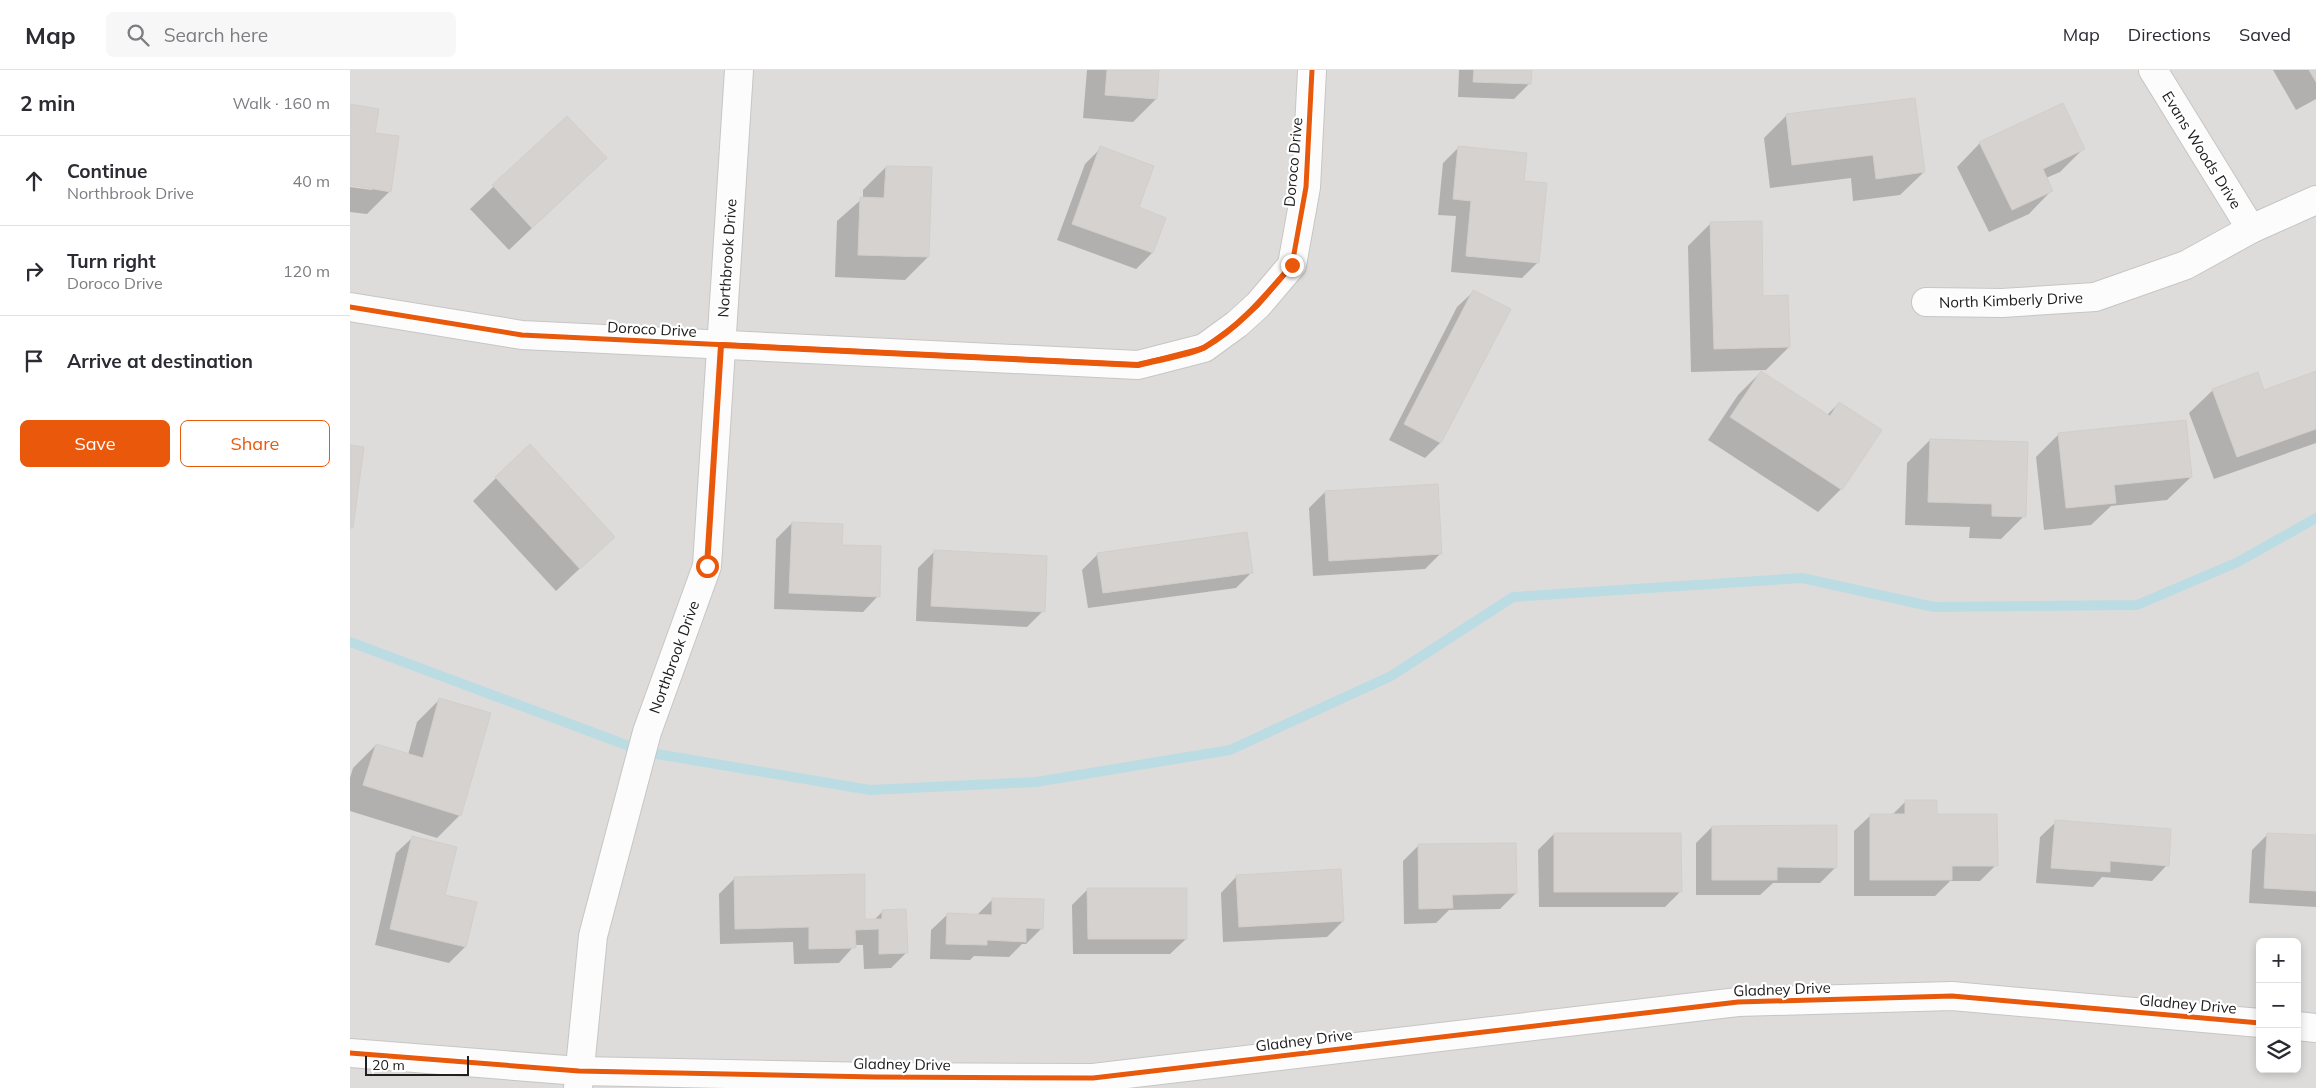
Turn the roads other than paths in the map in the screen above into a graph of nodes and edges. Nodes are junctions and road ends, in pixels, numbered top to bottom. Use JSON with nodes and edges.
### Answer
{"nodes":[{"id":1,"x":739,"y":70,"type":"edge"},
{"id":2,"x":1312,"y":70,"type":"edge"},
{"id":3,"x":2153,"y":70,"type":"edge"},
{"id":4,"x":2316,"y":200,"type":"edge"},
{"id":5,"x":2251,"y":229,"type":"junction"},
{"id":6,"x":1926,"y":302,"type":"dead end"},
{"id":7,"x":350,"y":306,"type":"edge"},
{"id":8,"x":721,"y":345,"type":"junction"},
{"id":9,"x":2256,"y":1023,"type":"edge"},
{"id":10,"x":2301,"y":1026,"type":"edge"},
{"id":11,"x":2316,"y":1028,"type":"edge"},
{"id":12,"x":350,"y":1053,"type":"edge"},
{"id":13,"x":578,"y":1079,"type":"edge"},
{"id":14,"x":1093,"y":1083,"type":"edge"}],
"edges":[{"from":1,"to":8,"type":"street","name":"Northbrook Drive"},
{"from":2,"to":8,"type":"street","name":"Doroco Drive"},
{"from":3,"to":5,"type":"street","name":"Evans Woods Drive"},
{"from":4,"to":5,"type":"street","name":"North Kimberly Drive"},
{"from":5,"to":6,"type":"street","name":"North Kimberly Drive"},
{"from":7,"to":8,"type":"street","name":"Doroco Drive"},
{"from":8,"to":13,"type":"street","name":"Northbrook Drive"},
{"from":9,"to":14,"type":"street","name":"Gladney Drive"},
{"from":10,"to":11,"type":"street"},
{"from":12,"to":13,"type":"street","name":"Gladney Drive"},
{"from":13,"to":14,"type":"street","name":"Gladney Drive"}]}
